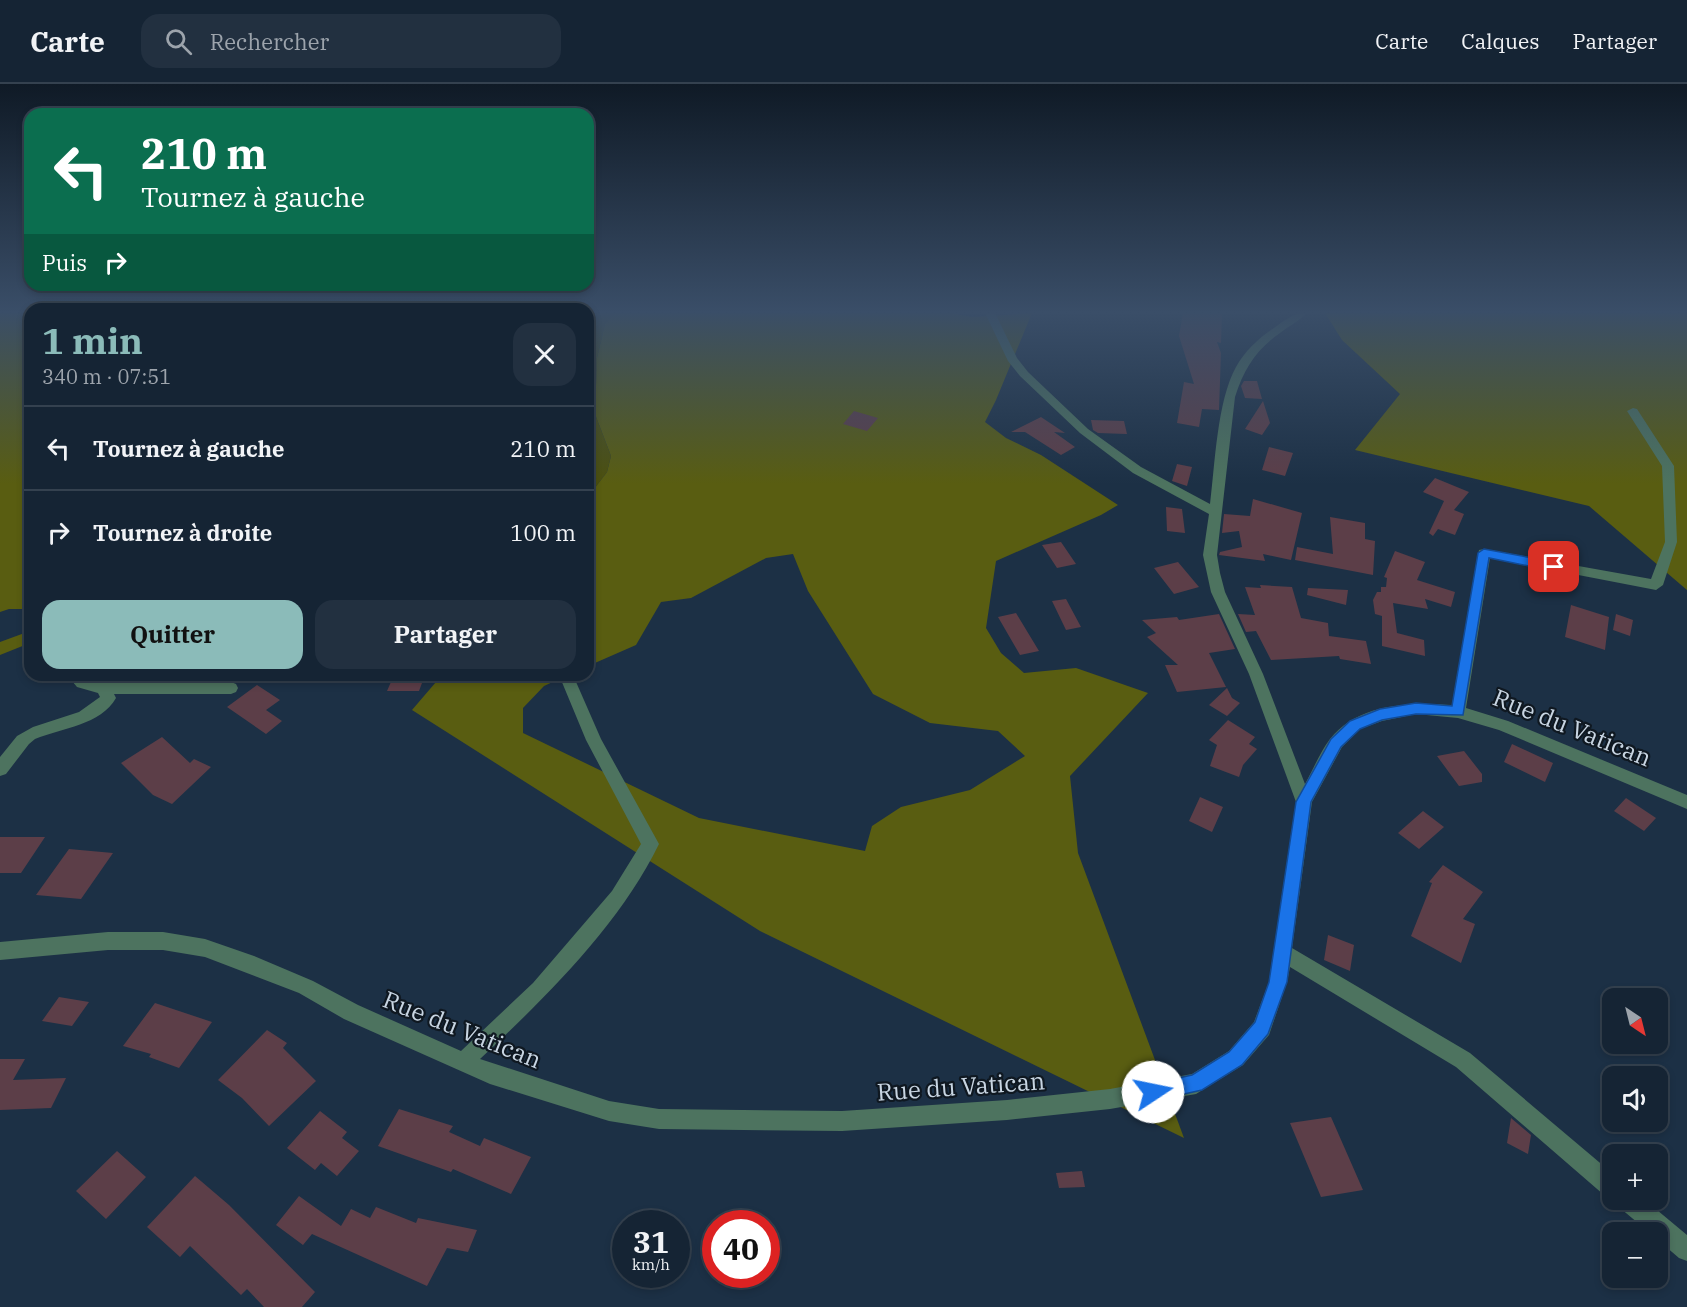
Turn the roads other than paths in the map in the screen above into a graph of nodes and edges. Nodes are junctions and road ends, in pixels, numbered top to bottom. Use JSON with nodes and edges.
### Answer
{"nodes":[{"id":1,"x":1020,"y":370,"type":"edge"},
{"id":2,"x":1238,"y":370,"type":"edge"},
{"id":3,"x":1633,"y":411,"type":"dead end"},
{"id":4,"x":1215,"y":512,"type":"junction"},
{"id":5,"x":77,"y":681,"type":"edge"},
{"id":6,"x":568,"y":681,"type":"edge"},
{"id":7,"x":104,"y":688,"type":"junction"},
{"id":8,"x":231,"y":688,"type":"dead end"},
{"id":9,"x":1458,"y":712,"type":"junction"},
{"id":10,"x":0,"y":770,"type":"edge"},
{"id":11,"x":1304,"y":802,"type":"junction"},
{"id":12,"x":1687,"y":802,"type":"edge"},
{"id":13,"x":0,"y":951,"type":"edge"},
{"id":14,"x":1282,"y":952,"type":"junction"},
{"id":15,"x":463,"y":1062,"type":"junction"},
{"id":16,"x":1602,"y":1179,"type":"edge"},
{"id":17,"x":1640,"y":1210,"type":"edge"},
{"id":18,"x":1687,"y":1250,"type":"edge"}],
"edges":[{"from":1,"to":4,"type":"street"},
{"from":2,"to":4,"type":"street"},
{"from":3,"to":9,"type":"street"},
{"from":4,"to":11,"type":"street"},
{"from":5,"to":7,"type":"street"},
{"from":6,"to":15,"type":"street"},
{"from":7,"to":8,"type":"street"},
{"from":7,"to":10,"type":"street"},
{"from":9,"to":11,"type":"street","name":"Rue du Vatican"},
{"from":9,"to":12,"type":"street","name":"Rue du Vatican"},
{"from":11,"to":14,"type":"street","name":"Rue du Vatican"},
{"from":13,"to":15,"type":"street","name":"Rue du Vatican"},
{"from":14,"to":15,"type":"street","name":"Rue du Vatican"},
{"from":14,"to":16,"type":"street"},
{"from":17,"to":18,"type":"street"}]}
